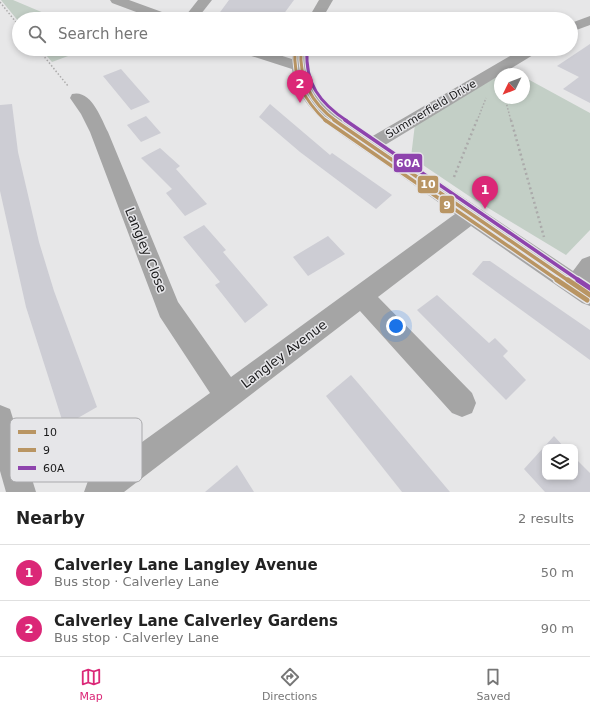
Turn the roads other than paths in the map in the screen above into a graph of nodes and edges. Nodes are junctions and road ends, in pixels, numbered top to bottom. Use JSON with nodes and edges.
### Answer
{"nodes":[{"id":1,"x":118,"y":0,"type":"edge"},
{"id":2,"x":205,"y":0,"type":"edge"},
{"id":3,"x":326,"y":0,"type":"edge"},
{"id":4,"x":150,"y":12,"type":"edge"},
{"id":5,"x":196,"y":12,"type":"edge"},
{"id":6,"x":319,"y":12,"type":"edge"},
{"id":7,"x":590,"y":20,"type":"edge"},
{"id":8,"x":578,"y":25,"type":"edge"},
{"id":9,"x":521,"y":56,"type":"edge"},
{"id":10,"x":300,"y":57,"type":"edge"},
{"id":11,"x":78,"y":98,"type":"road end"},
{"id":12,"x":371,"y":145,"type":"junction"},
{"id":13,"x":470,"y":215,"type":"junction"},
{"id":14,"x":590,"y":266,"type":"edge"},
{"id":15,"x":583,"y":290,"type":"edge"},
{"id":16,"x":361,"y":296,"type":"junction"},
{"id":17,"x":228,"y":396,"type":"junction"},
{"id":18,"x":462,"y":403,"type":"dead end"},
{"id":19,"x":0,"y":419,"type":"edge"},
{"id":20,"x":10,"y":454,"type":"edge"},
{"id":21,"x":142,"y":463,"type":"edge"},
{"id":22,"x":18,"y":482,"type":"edge"},
{"id":23,"x":21,"y":492,"type":"edge"}],
"edges":[{"from":1,"to":4,"type":"street"},
{"from":2,"to":5,"type":"street"},
{"from":3,"to":6,"type":"street"},
{"from":7,"to":8,"type":"street"},
{"from":9,"to":12,"type":"street","name":"Summerfield Drive"},
{"from":10,"to":12,"type":"street"},
{"from":11,"to":17,"type":"street","name":"Langley Close"},
{"from":12,"to":13,"type":"street"},
{"from":13,"to":15,"type":"street"},
{"from":13,"to":16,"type":"street","name":"Langley Avenue"},
{"from":14,"to":15,"type":"street"},
{"from":16,"to":17,"type":"street","name":"Langley Avenue"},
{"from":16,"to":18,"type":"street"},
{"from":17,"to":21,"type":"street","name":"Langley Avenue"},
{"from":19,"to":20,"type":"street"},
{"from":22,"to":23,"type":"street"}]}
